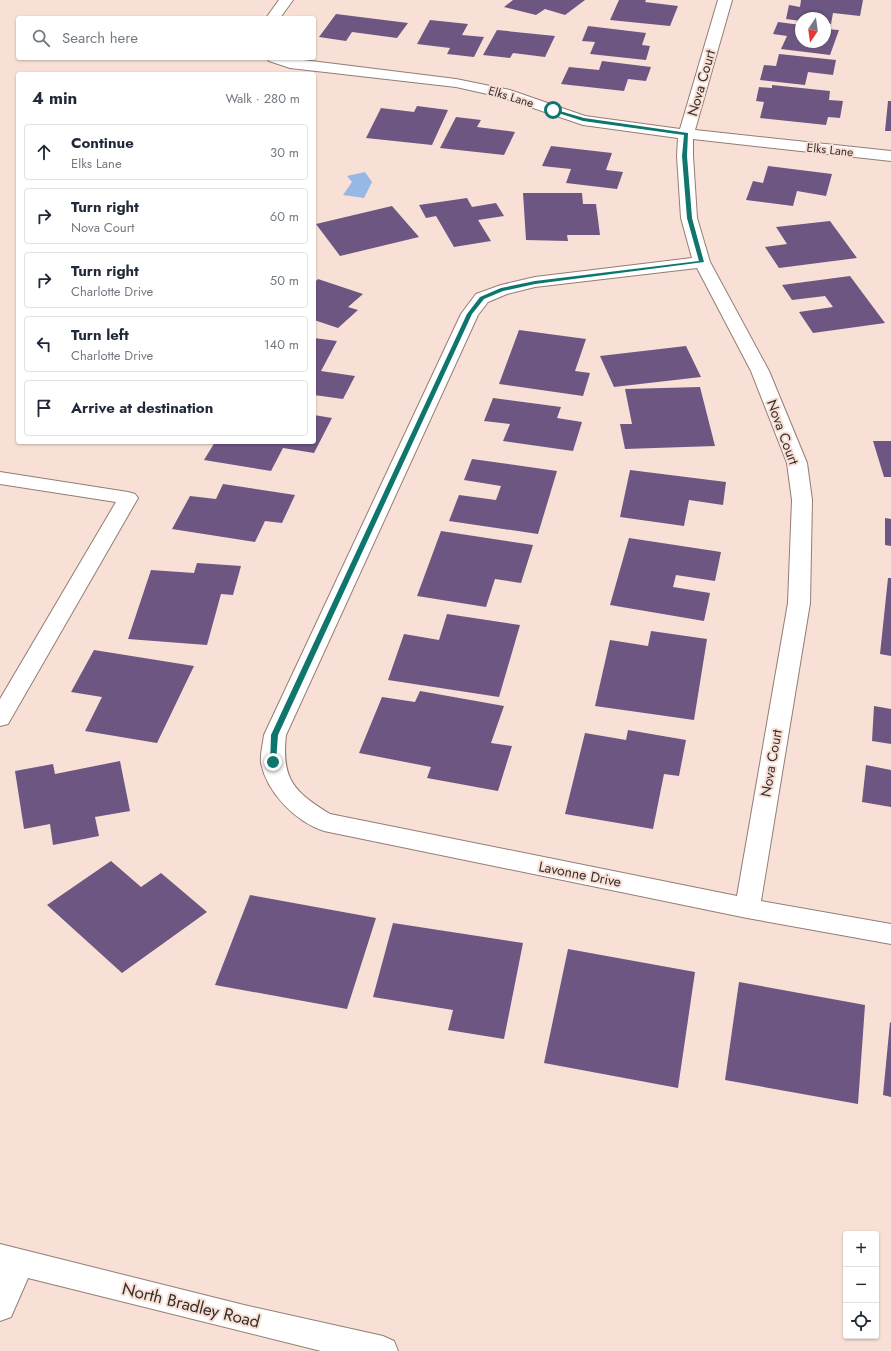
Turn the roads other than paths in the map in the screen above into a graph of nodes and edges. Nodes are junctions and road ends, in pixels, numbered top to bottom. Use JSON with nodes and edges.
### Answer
{"nodes":[{"id":1,"x":286,"y":0,"type":"edge"},
{"id":2,"x":725,"y":0,"type":"edge"},
{"id":3,"x":275,"y":16,"type":"edge"},
{"id":4,"x":279,"y":60,"type":"edge"},
{"id":5,"x":686,"y":134,"type":"junction"},
{"id":6,"x":891,"y":156,"type":"edge"},
{"id":7,"x":702,"y":262,"type":"junction"},
{"id":8,"x":0,"y":478,"type":"edge"},
{"id":9,"x":0,"y":718,"type":"edge"},
{"id":10,"x":747,"y":908,"type":"junction"},
{"id":11,"x":891,"y":934,"type":"edge"},
{"id":12,"x":10,"y":1260,"type":"edge"},
{"id":13,"x":0,"y":1308,"type":"edge"},
{"id":14,"x":383,"y":1351,"type":"edge"}],
"edges":[{"from":1,"to":3,"type":"street"},
{"from":2,"to":5,"type":"street","name":"Nova Court"},
{"from":4,"to":5,"type":"street","name":"Elks Lane"},
{"from":5,"to":6,"type":"street","name":"Elks Lane"},
{"from":5,"to":7,"type":"street","name":"Nova Court"},
{"from":7,"to":10,"type":"street","name":"Nova Court"},
{"from":7,"to":10,"type":"street","name":"Lavonne Drive"},
{"from":8,"to":9,"type":"street"},
{"from":10,"to":11,"type":"street","name":"Lavonne Drive"},
{"from":12,"to":13,"type":"street"},
{"from":12,"to":14,"type":"street","name":"North Bradley Road"}]}
